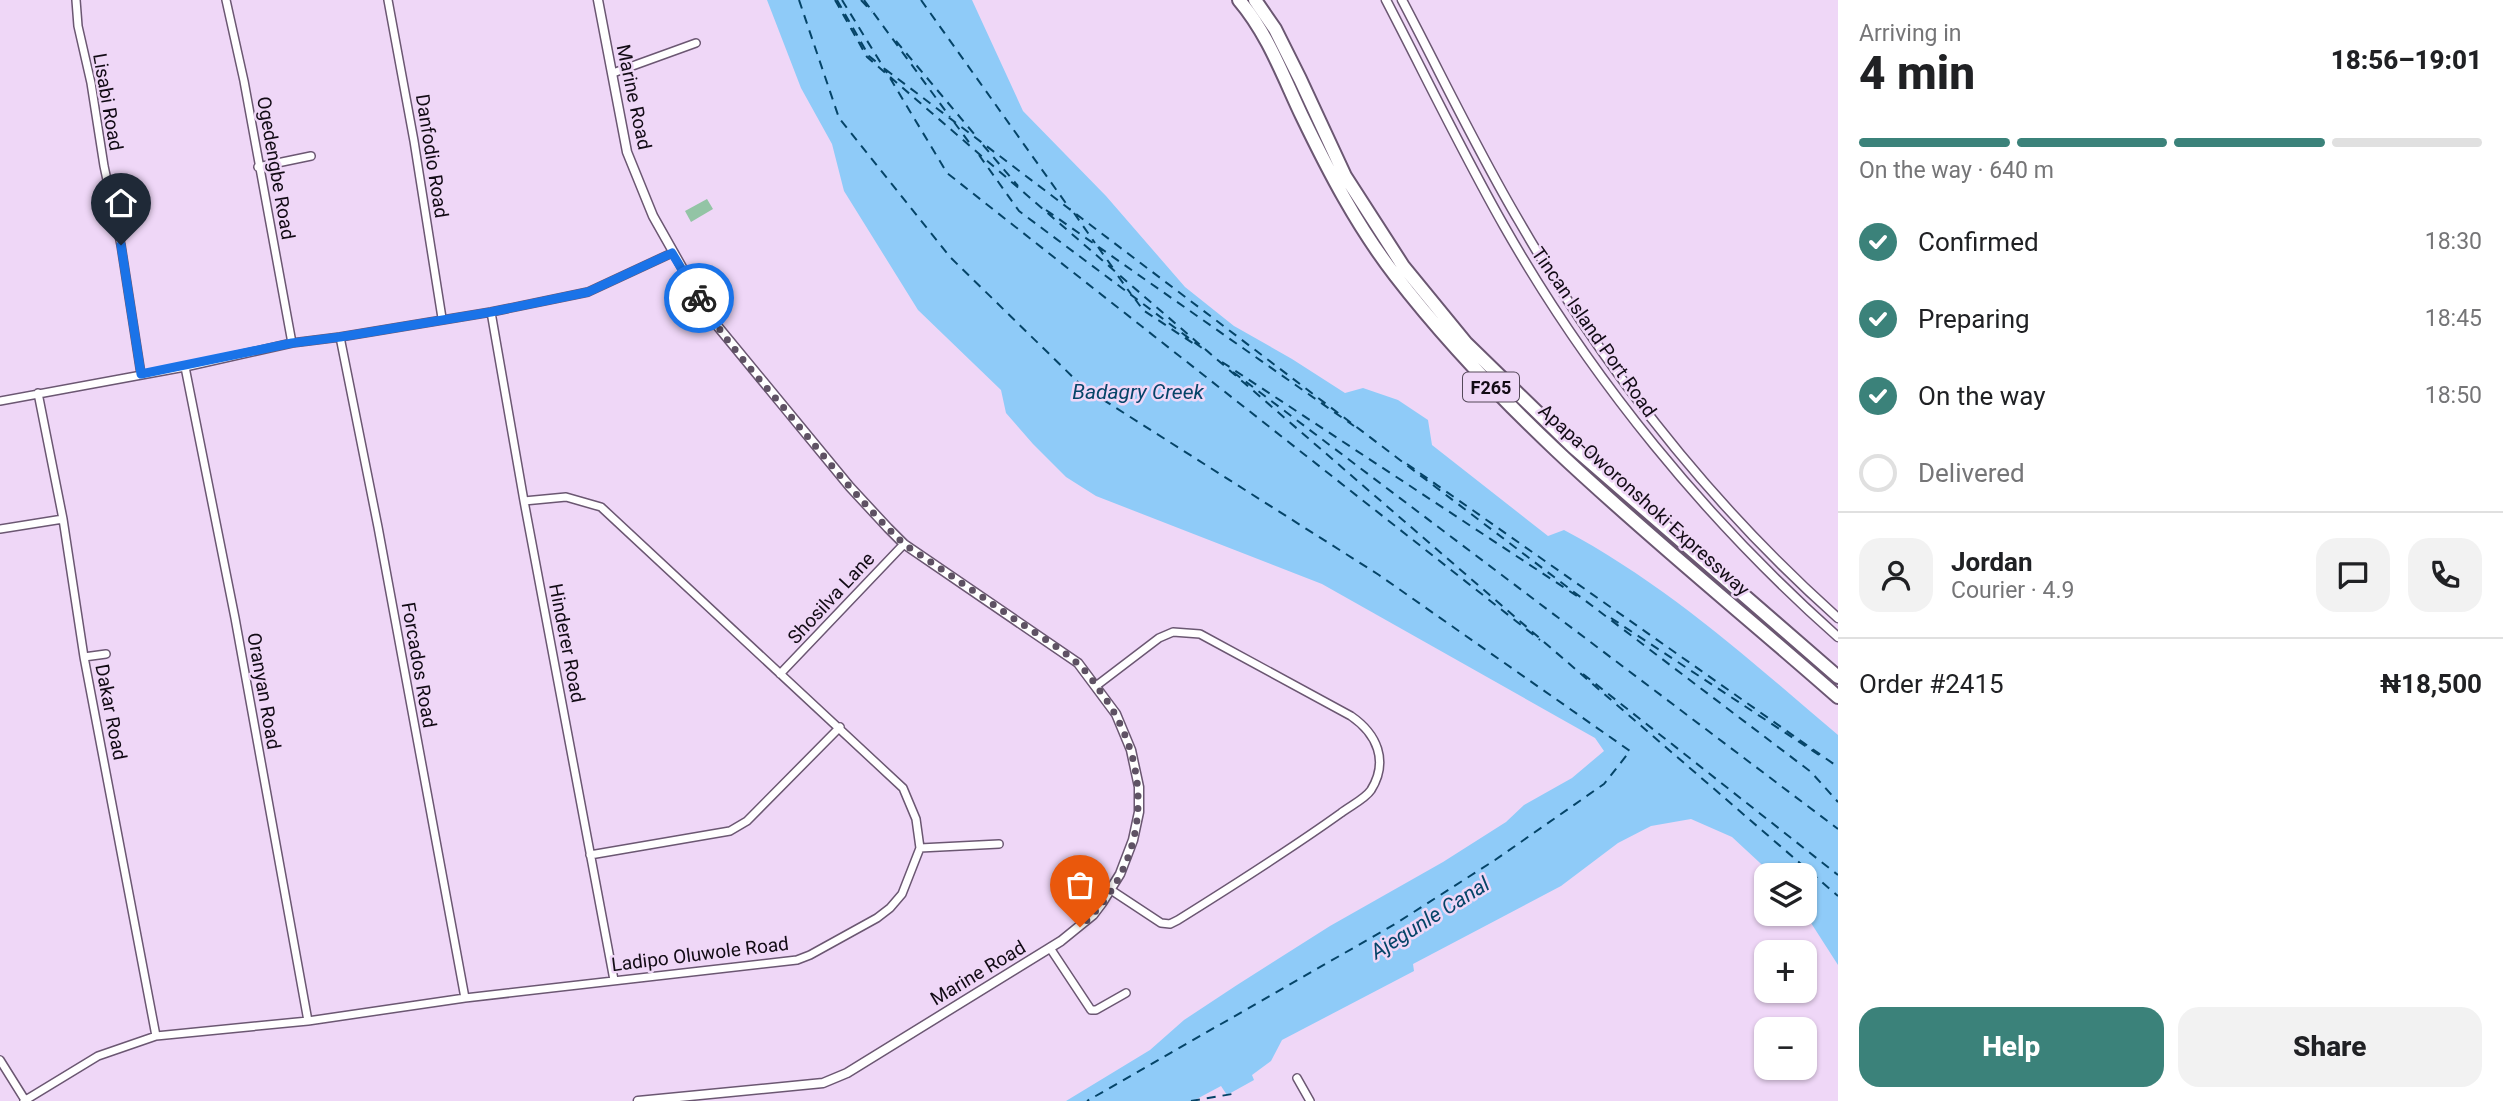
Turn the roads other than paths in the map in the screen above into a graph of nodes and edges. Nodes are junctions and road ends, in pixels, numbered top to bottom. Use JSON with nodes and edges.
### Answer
{"nodes":[{"id":1,"x":76,"y":0,"type":"edge"},
{"id":2,"x":226,"y":0,"type":"edge"},
{"id":3,"x":388,"y":0,"type":"edge"},
{"id":4,"x":598,"y":0,"type":"edge"},
{"id":5,"x":1239,"y":0,"type":"edge"},
{"id":6,"x":1255,"y":0,"type":"edge"},
{"id":7,"x":1267,"y":0,"type":"edge"},
{"id":8,"x":1386,"y":0,"type":"edge"},
{"id":9,"x":1402,"y":0,"type":"edge"},
{"id":10,"x":1275,"y":29,"type":"junction"},
{"id":11,"x":696,"y":43,"type":"dead end"},
{"id":12,"x":613,"y":73,"type":"junction"},
{"id":13,"x":311,"y":156,"type":"dead end"},
{"id":14,"x":258,"y":167,"type":"junction"},
{"id":15,"x":672,"y":253,"type":"junction"},
{"id":16,"x":491,"y":312,"type":"junction"},
{"id":17,"x":442,"y":318,"type":"junction"},
{"id":18,"x":340,"y":337,"type":"junction"},
{"id":19,"x":292,"y":343,"type":"junction"},
{"id":20,"x":185,"y":367,"type":"junction"},
{"id":21,"x":141,"y":374,"type":"junction"},
{"id":22,"x":38,"y":393,"type":"junction"},
{"id":23,"x":0,"y":401,"type":"edge"},
{"id":24,"x":524,"y":501,"type":"junction"},
{"id":25,"x":62,"y":519,"type":"junction"},
{"id":26,"x":0,"y":528,"type":"edge"},
{"id":27,"x":904,"y":544,"type":"junction"},
{"id":28,"x":1838,"y":618,"type":"edge"},
{"id":29,"x":1838,"y":637,"type":"edge"},
{"id":30,"x":106,"y":654,"type":"dead end"},
{"id":31,"x":84,"y":657,"type":"junction"},
{"id":32,"x":780,"y":674,"type":"junction"},
{"id":33,"x":1838,"y":677,"type":"edge"},
{"id":34,"x":1096,"y":686,"type":"junction"},
{"id":35,"x":1838,"y":697,"type":"edge"},
{"id":36,"x":840,"y":727,"type":"junction"},
{"id":37,"x":999,"y":844,"type":"dead end"},
{"id":38,"x":920,"y":848,"type":"junction"},
{"id":39,"x":590,"y":855,"type":"junction"},
{"id":40,"x":1111,"y":890,"type":"junction"},
{"id":41,"x":1051,"y":948,"type":"junction"},
{"id":42,"x":614,"y":980,"type":"junction"},
{"id":43,"x":1126,"y":993,"type":"dead end"},
{"id":44,"x":465,"y":998,"type":"junction"},
{"id":45,"x":308,"y":1021,"type":"junction"},
{"id":46,"x":156,"y":1036,"type":"junction"},
{"id":47,"x":0,"y":1060,"type":"edge"},
{"id":48,"x":1297,"y":1078,"type":"dead end"},
{"id":49,"x":24,"y":1101,"type":"edge"},
{"id":50,"x":638,"y":1101,"type":"edge"},
{"id":51,"x":1310,"y":1101,"type":"edge"}],
"edges":[{"from":1,"to":21,"type":"street","name":"Lisabi Road"},
{"from":2,"to":14,"type":"street","name":"Ogedengbe Road"},
{"from":3,"to":17,"type":"street","name":"Danfodio Road"},
{"from":4,"to":12,"type":"street","name":"Marine Road"},
{"from":5,"to":35,"type":"highway","name":"Apapa-Oworonshoki Expressway","number":"F265"},
{"from":6,"to":10,"type":"highway","name":"Apapa-Oworonshoki Expressway","number":"F265"},
{"from":7,"to":10,"type":"highway"},
{"from":8,"to":29,"type":"street","name":"Tincan Island Port Road"},
{"from":9,"to":28,"type":"street","name":"Tincan Island Port Road"},
{"from":10,"to":33,"type":"highway","name":"Apapa-Oworonshoki Expressway","number":"F265"},
{"from":11,"to":12,"type":"street"},
{"from":12,"to":15,"type":"street","name":"Marine Road"},
{"from":13,"to":14,"type":"street"},
{"from":14,"to":19,"type":"street","name":"Ogedengbe Road"},
{"from":15,"to":16,"type":"street"},
{"from":15,"to":27,"type":"street","name":"Marine Road"},
{"from":16,"to":17,"type":"street"},
{"from":16,"to":24,"type":"street","name":"Hinderer Road"},
{"from":17,"to":18,"type":"street"},
{"from":18,"to":19,"type":"street"},
{"from":18,"to":44,"type":"street","name":"Forcados Road"},
{"from":19,"to":20,"type":"street"},
{"from":20,"to":21,"type":"street"},
{"from":20,"to":45,"type":"street","name":"Oranyan Road"},
{"from":21,"to":22,"type":"street"},
{"from":22,"to":23,"type":"street"},
{"from":22,"to":25,"type":"street","name":"Dakar Road"},
{"from":24,"to":32,"type":"street"},
{"from":24,"to":39,"type":"street","name":"Hinderer Road"},
{"from":25,"to":26,"type":"street"},
{"from":25,"to":31,"type":"street","name":"Dakar Road"},
{"from":27,"to":32,"type":"street","name":"Shosilva Lane"},
{"from":27,"to":34,"type":"street","name":"Marine Road"},
{"from":30,"to":31,"type":"street"},
{"from":31,"to":46,"type":"street","name":"Dakar Road"},
{"from":32,"to":36,"type":"street"},
{"from":34,"to":40,"type":"street","name":"Marine Road"},
{"from":34,"to":40,"type":"street"},
{"from":36,"to":38,"type":"street"},
{"from":36,"to":39,"type":"street"},
{"from":37,"to":38,"type":"street"},
{"from":38,"to":42,"type":"street","name":"Ladipo Oluwole Road"},
{"from":39,"to":42,"type":"street","name":"Hinderer Road"},
{"from":40,"to":41,"type":"street","name":"Marine Road"},
{"from":41,"to":43,"type":"street"},
{"from":41,"to":50,"type":"street","name":"Marine Road"},
{"from":42,"to":44,"type":"street","name":"Ladipo Oluwole Road"},
{"from":44,"to":45,"type":"street","name":"Ladipo Oluwole Road"},
{"from":45,"to":46,"type":"street","name":"Ladipo Oluwole Road"},
{"from":46,"to":49,"type":"street","name":"Ladipo Oluwole Road"},
{"from":47,"to":49,"type":"street"},
{"from":48,"to":51,"type":"street"}]}
